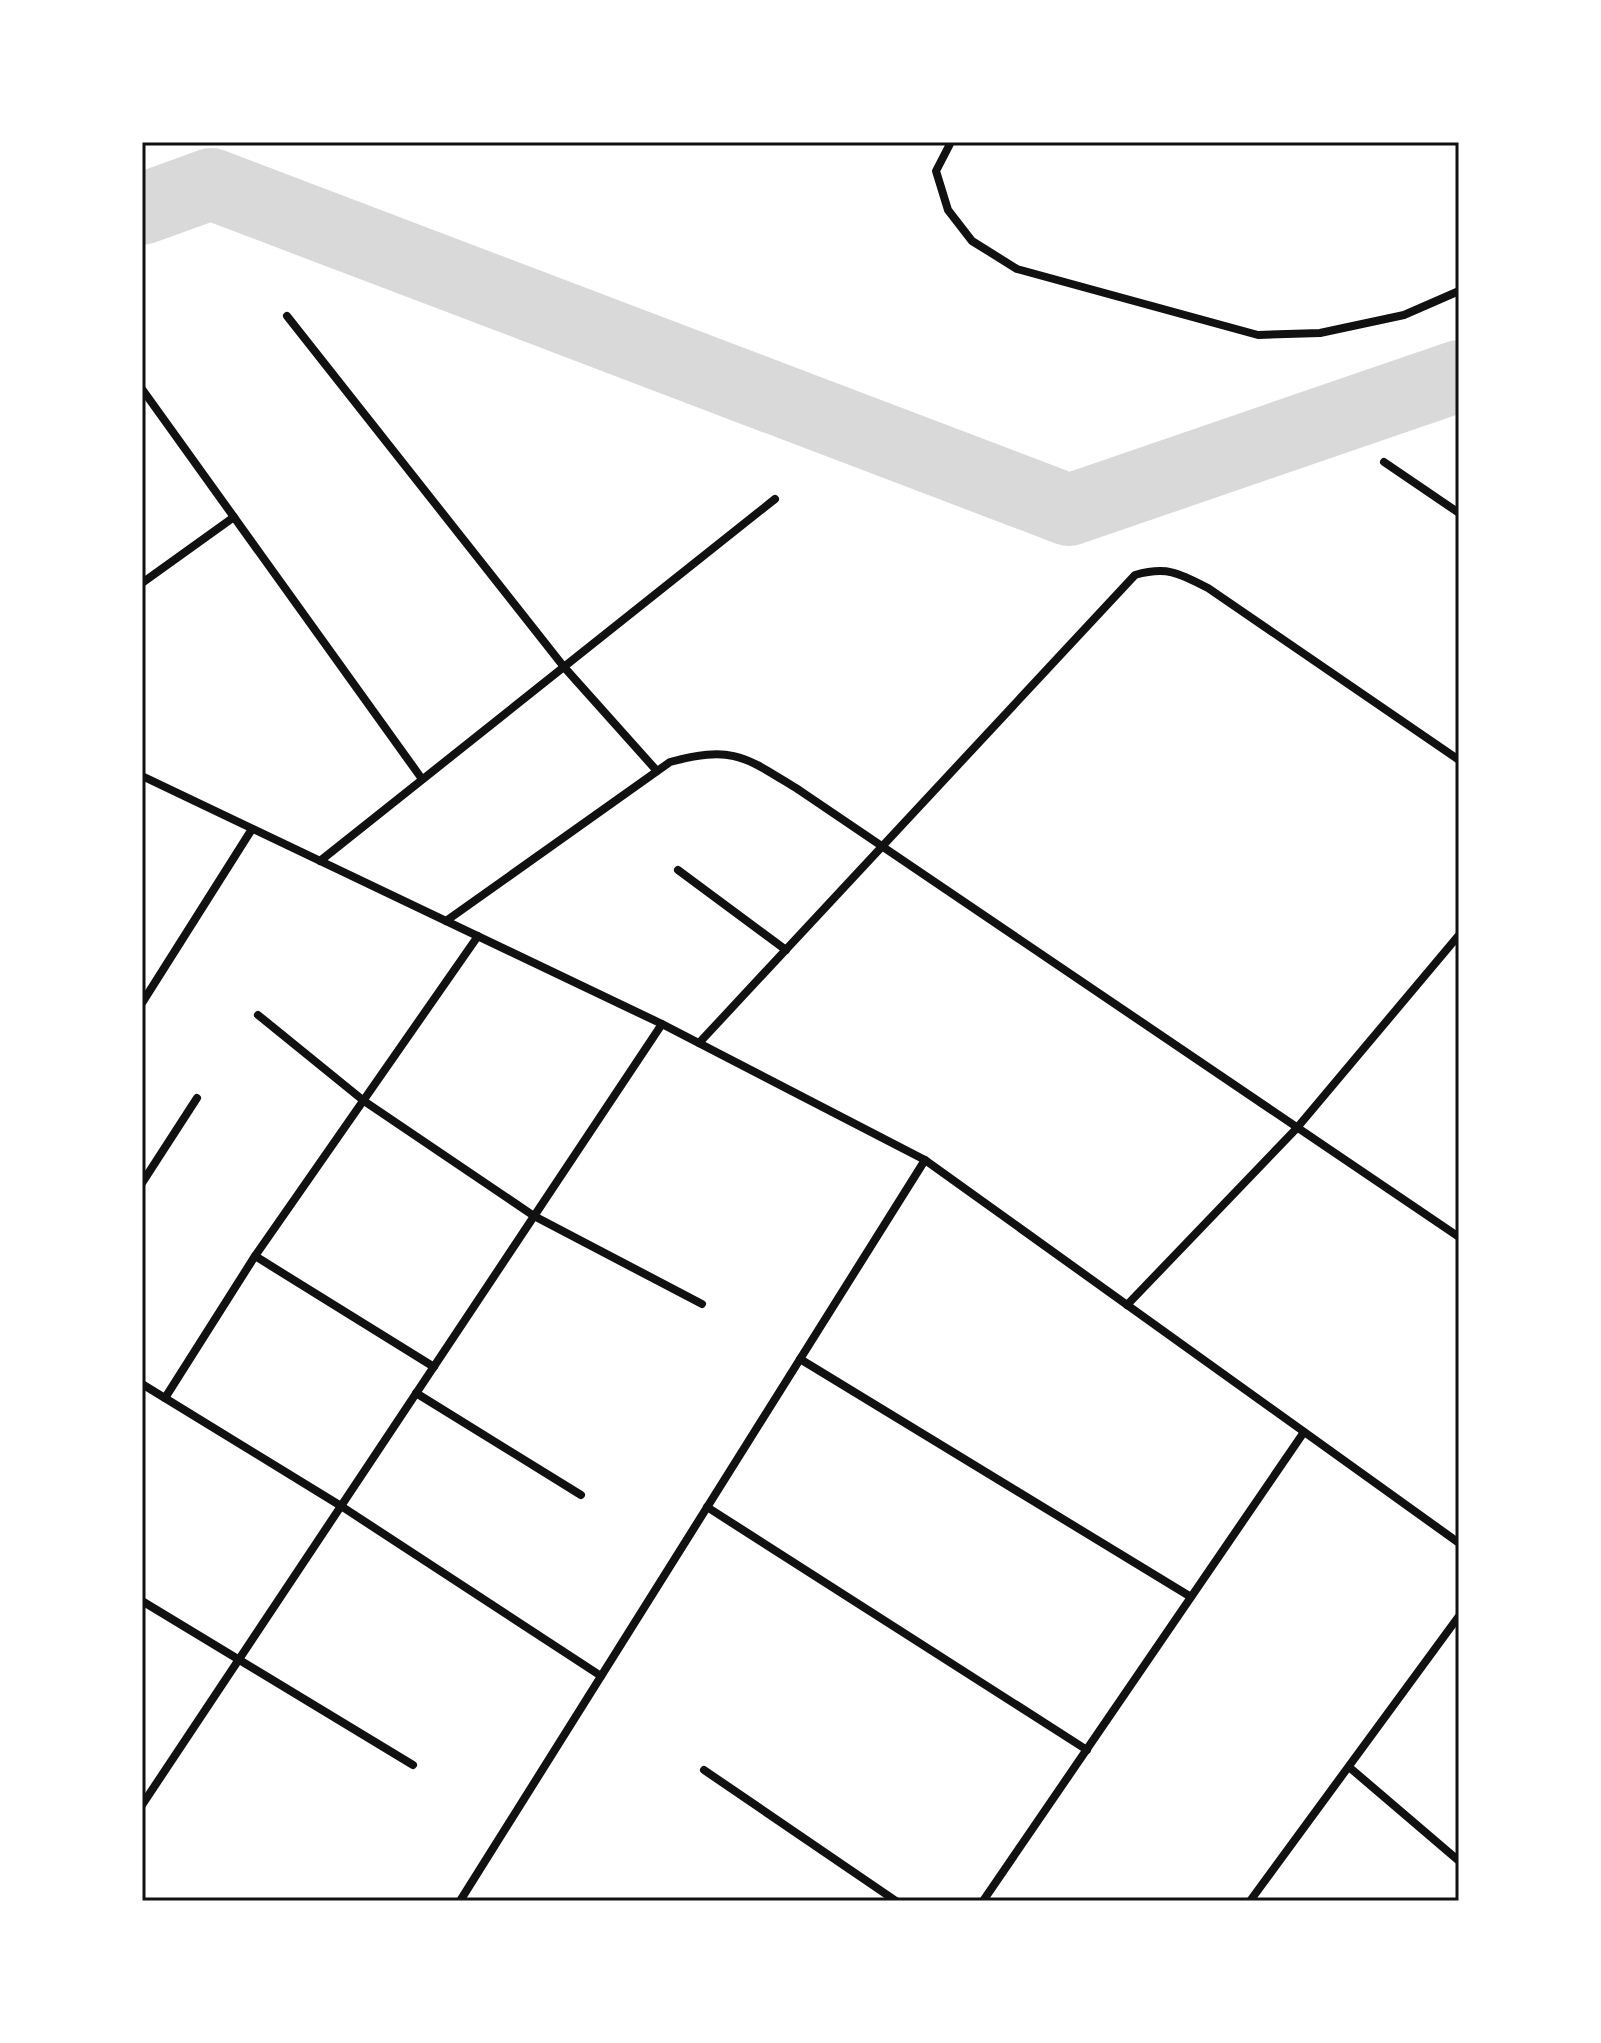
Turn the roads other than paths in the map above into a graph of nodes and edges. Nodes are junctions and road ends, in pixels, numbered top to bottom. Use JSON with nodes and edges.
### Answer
{"nodes":[{"id":1,"x":951,"y":142,"type":"edge"},
{"id":2,"x":1459,"y":291,"type":"edge"},
{"id":3,"x":287,"y":316,"type":"dead end"},
{"id":4,"x":142,"y":389,"type":"edge"},
{"id":5,"x":1384,"y":462,"type":"dead end"},
{"id":6,"x":775,"y":499,"type":"dead end"},
{"id":7,"x":1459,"y":513,"type":"edge"},
{"id":8,"x":234,"y":517,"type":"junction"},
{"id":9,"x":142,"y":583,"type":"edge"},
{"id":10,"x":564,"y":667,"type":"junction"},
{"id":11,"x":1459,"y":760,"type":"edge"},
{"id":12,"x":657,"y":771,"type":"junction"},
{"id":13,"x":142,"y":776,"type":"edge"},
{"id":14,"x":422,"y":779,"type":"junction"},
{"id":15,"x":252,"y":829,"type":"junction"},
{"id":16,"x":884,"y":847,"type":"junction"},
{"id":17,"x":320,"y":861,"type":"junction"},
{"id":18,"x":678,"y":870,"type":"dead end"},
{"id":19,"x":446,"y":921,"type":"junction"},
{"id":20,"x":1459,"y":935,"type":"edge"},
{"id":21,"x":478,"y":936,"type":"junction"},
{"id":22,"x":786,"y":950,"type":"junction"},
{"id":23,"x":142,"y":1003,"type":"edge"},
{"id":24,"x":258,"y":1015,"type":"dead end"},
{"id":25,"x":662,"y":1024,"type":"junction"},
{"id":26,"x":699,"y":1043,"type":"junction"},
{"id":27,"x":197,"y":1098,"type":"dead end"},
{"id":28,"x":364,"y":1101,"type":"junction"},
{"id":29,"x":1296,"y":1129,"type":"junction"},
{"id":30,"x":925,"y":1160,"type":"junction"},
{"id":31,"x":142,"y":1183,"type":"edge"},
{"id":32,"x":534,"y":1216,"type":"junction"},
{"id":33,"x":1459,"y":1237,"type":"edge"},
{"id":34,"x":255,"y":1256,"type":"junction"},
{"id":35,"x":702,"y":1304,"type":"dead end"},
{"id":36,"x":1127,"y":1305,"type":"junction"},
{"id":37,"x":800,"y":1359,"type":"junction"},
{"id":38,"x":434,"y":1367,"type":"junction"},
{"id":39,"x":142,"y":1384,"type":"edge"},
{"id":40,"x":416,"y":1393,"type":"junction"},
{"id":41,"x":165,"y":1398,"type":"junction"},
{"id":42,"x":1304,"y":1432,"type":"junction"},
{"id":43,"x":581,"y":1495,"type":"dead end"},
{"id":44,"x":341,"y":1506,"type":"junction"},
{"id":45,"x":707,"y":1507,"type":"junction"},
{"id":46,"x":1459,"y":1543,"type":"edge"},
{"id":47,"x":1191,"y":1597,"type":"junction"},
{"id":48,"x":142,"y":1601,"type":"edge"},
{"id":49,"x":1459,"y":1616,"type":"edge"},
{"id":50,"x":240,"y":1658,"type":"junction"},
{"id":51,"x":601,"y":1676,"type":"junction"},
{"id":52,"x":1087,"y":1750,"type":"junction"},
{"id":53,"x":413,"y":1765,"type":"dead end"},
{"id":54,"x":1349,"y":1767,"type":"junction"},
{"id":55,"x":704,"y":1770,"type":"dead end"},
{"id":56,"x":142,"y":1805,"type":"edge"},
{"id":57,"x":1459,"y":1861,"type":"edge"},
{"id":58,"x":460,"y":1901,"type":"edge"},
{"id":59,"x":896,"y":1901,"type":"edge"},
{"id":60,"x":983,"y":1901,"type":"edge"},
{"id":61,"x":1250,"y":1901,"type":"edge"}],
"edges":[{"from":1,"to":2,"type":"street"},
{"from":3,"to":10,"type":"street"},
{"from":4,"to":8,"type":"street"},
{"from":5,"to":7,"type":"street"},
{"from":6,"to":10,"type":"street"},
{"from":8,"to":9,"type":"street"},
{"from":8,"to":14,"type":"street"},
{"from":10,"to":12,"type":"street"},
{"from":10,"to":14,"type":"street"},
{"from":11,"to":16,"type":"street"},
{"from":12,"to":16,"type":"street"},
{"from":12,"to":19,"type":"street"},
{"from":13,"to":15,"type":"street"},
{"from":14,"to":17,"type":"street"},
{"from":15,"to":17,"type":"street"},
{"from":15,"to":23,"type":"street"},
{"from":16,"to":22,"type":"street"},
{"from":16,"to":29,"type":"street"},
{"from":17,"to":19,"type":"street"},
{"from":18,"to":22,"type":"street"},
{"from":19,"to":21,"type":"street"},
{"from":20,"to":29,"type":"street"},
{"from":21,"to":25,"type":"street"},
{"from":21,"to":28,"type":"street"},
{"from":22,"to":26,"type":"street"},
{"from":24,"to":28,"type":"street"},
{"from":25,"to":26,"type":"street"},
{"from":25,"to":32,"type":"street"},
{"from":26,"to":30,"type":"street"},
{"from":27,"to":31,"type":"street"},
{"from":28,"to":32,"type":"street"},
{"from":28,"to":34,"type":"street"},
{"from":29,"to":33,"type":"street"},
{"from":29,"to":36,"type":"street"},
{"from":30,"to":36,"type":"street"},
{"from":30,"to":37,"type":"street"},
{"from":32,"to":35,"type":"street"},
{"from":32,"to":38,"type":"street"},
{"from":34,"to":38,"type":"street"},
{"from":34,"to":41,"type":"street"},
{"from":36,"to":42,"type":"street"},
{"from":37,"to":45,"type":"street"},
{"from":37,"to":47,"type":"street"},
{"from":38,"to":40,"type":"street"},
{"from":39,"to":41,"type":"street"},
{"from":40,"to":43,"type":"street"},
{"from":40,"to":44,"type":"street"},
{"from":41,"to":44,"type":"street"},
{"from":42,"to":46,"type":"street"},
{"from":42,"to":47,"type":"street"},
{"from":44,"to":50,"type":"street"},
{"from":44,"to":51,"type":"street"},
{"from":45,"to":51,"type":"street"},
{"from":45,"to":52,"type":"street"},
{"from":47,"to":52,"type":"street"},
{"from":48,"to":50,"type":"street"},
{"from":49,"to":54,"type":"street"},
{"from":50,"to":53,"type":"street"},
{"from":50,"to":56,"type":"street"},
{"from":51,"to":58,"type":"street"},
{"from":52,"to":60,"type":"street"},
{"from":54,"to":57,"type":"street"},
{"from":54,"to":61,"type":"street"},
{"from":55,"to":59,"type":"street"}]}
